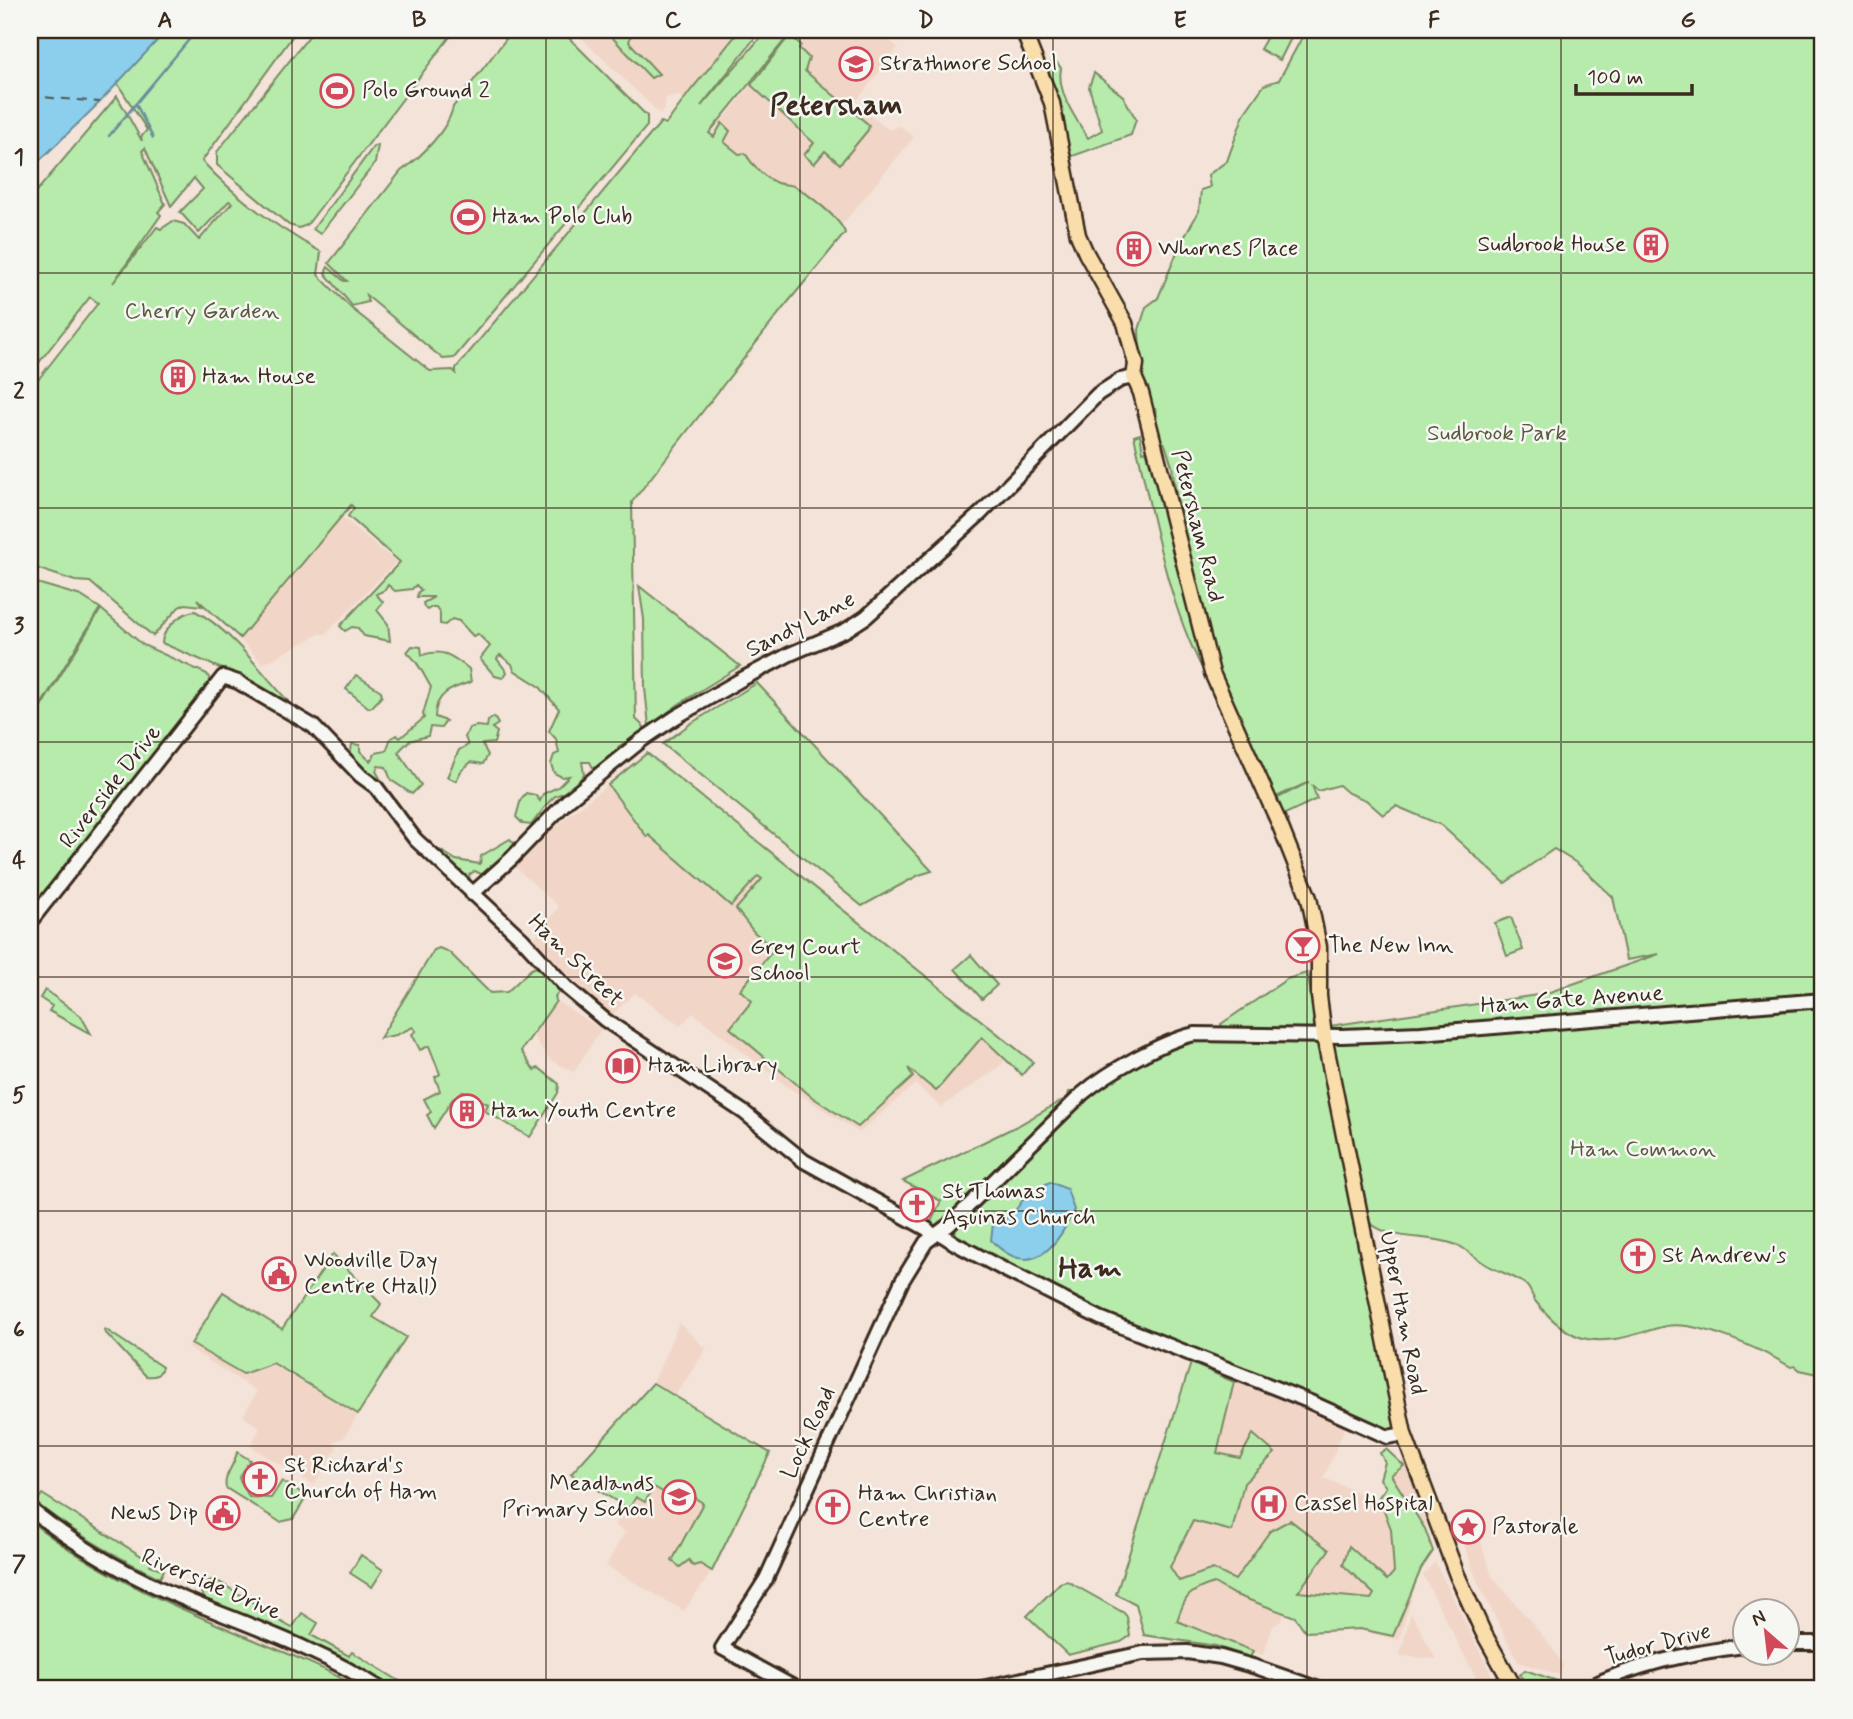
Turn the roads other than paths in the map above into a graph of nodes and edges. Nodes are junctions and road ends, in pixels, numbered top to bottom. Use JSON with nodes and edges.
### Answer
{"nodes":[{"id":1,"x":1023,"y":30,"type":"edge"},
{"id":2,"x":1134,"y":377,"type":"junction"},
{"id":3,"x":223,"y":677,"type":"joint"},
{"id":4,"x":472,"y":894,"type":"junction"},
{"id":5,"x":30,"y":922,"type":"edge"},
{"id":6,"x":1823,"y":1000,"type":"edge"},
{"id":7,"x":1324,"y":1036,"type":"junction"},
{"id":8,"x":936,"y":1234,"type":"junction"},
{"id":9,"x":1404,"y":1434,"type":"junction"},
{"id":10,"x":30,"y":1509,"type":"edge"},
{"id":11,"x":1800,"y":1643,"type":"edge"},
{"id":12,"x":1823,"y":1643,"type":"edge"},
{"id":13,"x":1730,"y":1649,"type":"edge"},
{"id":14,"x":382,"y":1689,"type":"edge"},
{"id":15,"x":797,"y":1689,"type":"edge"},
{"id":16,"x":977,"y":1689,"type":"edge"},
{"id":17,"x":1319,"y":1689,"type":"edge"},
{"id":18,"x":1515,"y":1689,"type":"edge"},
{"id":19,"x":1585,"y":1689,"type":"edge"}],
"edges":[{"from":1,"to":2,"type":"main road","name":"Petersham Road"},
{"from":2,"to":4,"type":"street","name":"Sandy Lane"},
{"from":2,"to":7,"type":"main road","name":"Petersham Road"},
{"from":3,"to":4,"type":"street","name":"Ham Street"},
{"from":3,"to":5,"type":"street","name":"Riverside Drive"},
{"from":4,"to":8,"type":"street","name":"Ham Street"},
{"from":6,"to":7,"type":"street","name":"Ham Gate Avenue"},
{"from":7,"to":8,"type":"street"},
{"from":7,"to":9,"type":"main road","name":"Upper Ham Road"},
{"from":8,"to":9,"type":"street"},
{"from":8,"to":15,"type":"street","name":"Lock Road"},
{"from":9,"to":18,"type":"main road","name":"Upper Ham Road"},
{"from":10,"to":14,"type":"street","name":"Riverside Drive"},
{"from":11,"to":12,"type":"street"},
{"from":13,"to":19,"type":"street","name":"Tudor Drive"},
{"from":16,"to":17,"type":"street"}]}
